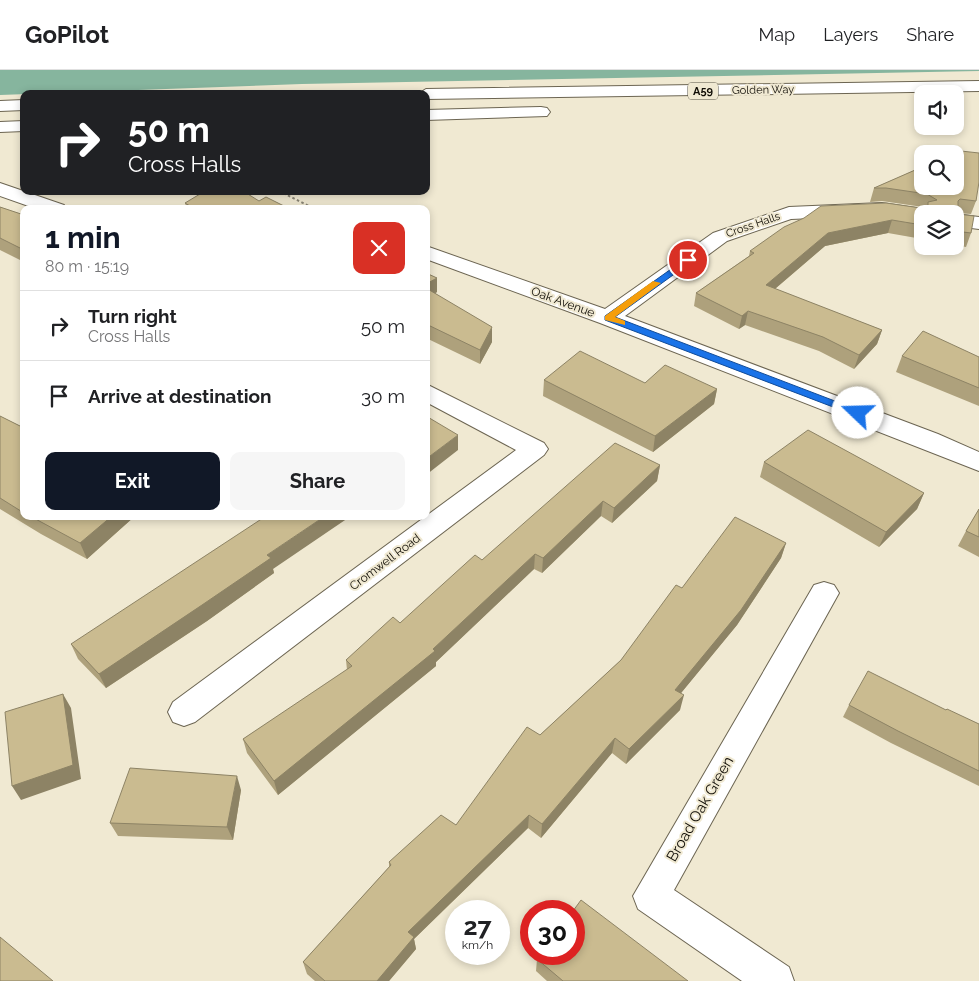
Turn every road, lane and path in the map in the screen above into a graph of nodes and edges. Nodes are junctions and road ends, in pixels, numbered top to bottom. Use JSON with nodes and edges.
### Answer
{"nodes":[{"id":1,"x":979,"y":86,"type":"edge"},
{"id":2,"x":430,"y":94,"type":"edge"},
{"id":3,"x":20,"y":105,"type":"edge"},
{"id":4,"x":0,"y":106,"type":"edge"},
{"id":5,"x":556,"y":112,"type":"dead end"},
{"id":6,"x":430,"y":114,"type":"edge"},
{"id":7,"x":20,"y":126,"type":"edge"},
{"id":8,"x":0,"y":127,"type":"edge"},
{"id":9,"x":0,"y":189,"type":"edge"},
{"id":10,"x":287,"y":195,"type":"edge"},
{"id":11,"x":46,"y":205,"type":"edge"},
{"id":12,"x":307,"y":205,"type":"edge"},
{"id":13,"x":914,"y":214,"type":"edge"},
{"id":14,"x":964,"y":221,"type":"edge"},
{"id":15,"x":979,"y":223,"type":"edge"},
{"id":16,"x":430,"y":253,"type":"edge"},
{"id":17,"x":608,"y":318,"type":"junction"},
{"id":18,"x":430,"y":394,"type":"edge"},
{"id":19,"x":979,"y":462,"type":"edge"},
{"id":20,"x":824,"y":593,"type":"dead end"},
{"id":21,"x":184,"y":712,"type":"dead end"},
{"id":22,"x":775,"y":981,"type":"edge"}],
"edges":[{"from":1,"to":2,"type":"main road","name":"Golden Way","number":"A59"},
{"from":3,"to":4,"type":"main road"},
{"from":5,"to":6,"type":"main road"},
{"from":7,"to":8,"type":"main road"},
{"from":9,"to":11,"type":"main road"},
{"from":10,"to":12,"type":"path"},
{"from":13,"to":17,"type":"main road","name":"Cross Halls"},
{"from":14,"to":15,"type":"main road"},
{"from":16,"to":17,"type":"main road","name":"Oak Avenue"},
{"from":17,"to":19,"type":"main road","name":"Oak Avenue"},
{"from":18,"to":21,"type":"main road","name":"Cromwell Road"},
{"from":20,"to":22,"type":"main road","name":"Broad Oak Green"}]}
